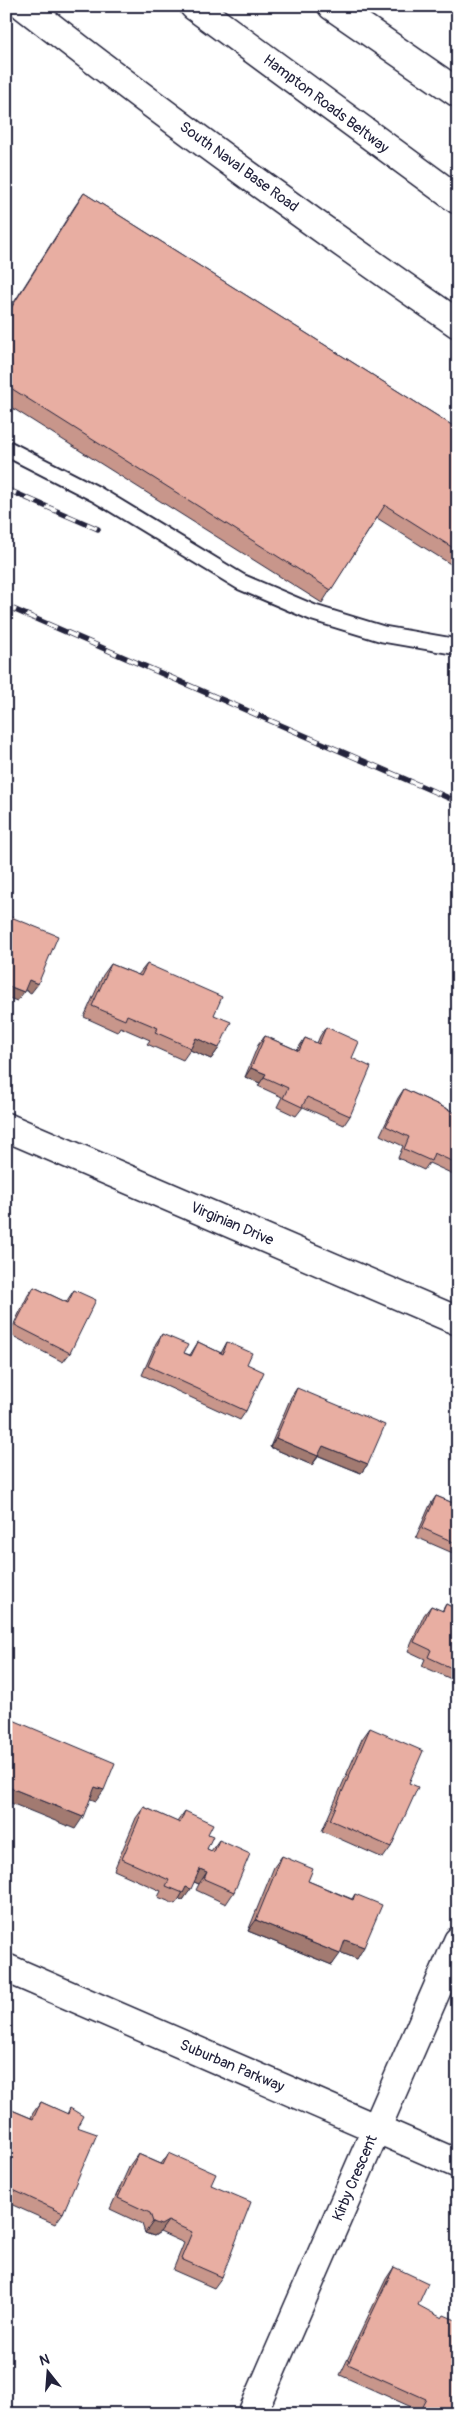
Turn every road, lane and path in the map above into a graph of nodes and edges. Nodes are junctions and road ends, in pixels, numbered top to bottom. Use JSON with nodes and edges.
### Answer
{"nodes":[{"id":1,"x":24,"y":6,"type":"edge"},
{"id":2,"x":194,"y":6,"type":"edge"},
{"id":3,"x":332,"y":6,"type":"edge"},
{"id":4,"x":458,"y":93,"type":"edge"},
{"id":5,"x":458,"y":200,"type":"edge"},
{"id":6,"x":458,"y":324,"type":"edge"},
{"id":7,"x":6,"y":448,"type":"edge"},
{"id":8,"x":458,"y":648,"type":"edge"},
{"id":9,"x":6,"y":1127,"type":"edge"},
{"id":10,"x":458,"y":1321,"type":"edge"},
{"id":11,"x":458,"y":1942,"type":"edge"},
{"id":12,"x":6,"y":1968,"type":"edge"},
{"id":13,"x":377,"y":2128,"type":"junction"},
{"id":14,"x":458,"y":2164,"type":"edge"},
{"id":15,"x":252,"y":2414,"type":"edge"}],
"edges":[{"from":1,"to":6,"type":"main road","name":"South Naval Base Road"},
{"from":2,"to":5,"type":"main road","name":"Hampton Roads Beltway"},
{"from":3,"to":4,"type":"main road"},
{"from":7,"to":8,"type":"lane"},
{"from":9,"to":10,"type":"main road","name":"Virginian Drive"},
{"from":11,"to":13,"type":"main road","name":"Kirby Crescent"},
{"from":12,"to":13,"type":"main road","name":"Suburban Parkway"},
{"from":13,"to":14,"type":"main road","name":"Suburban Parkway"},
{"from":13,"to":15,"type":"main road","name":"Kirby Crescent"}]}
